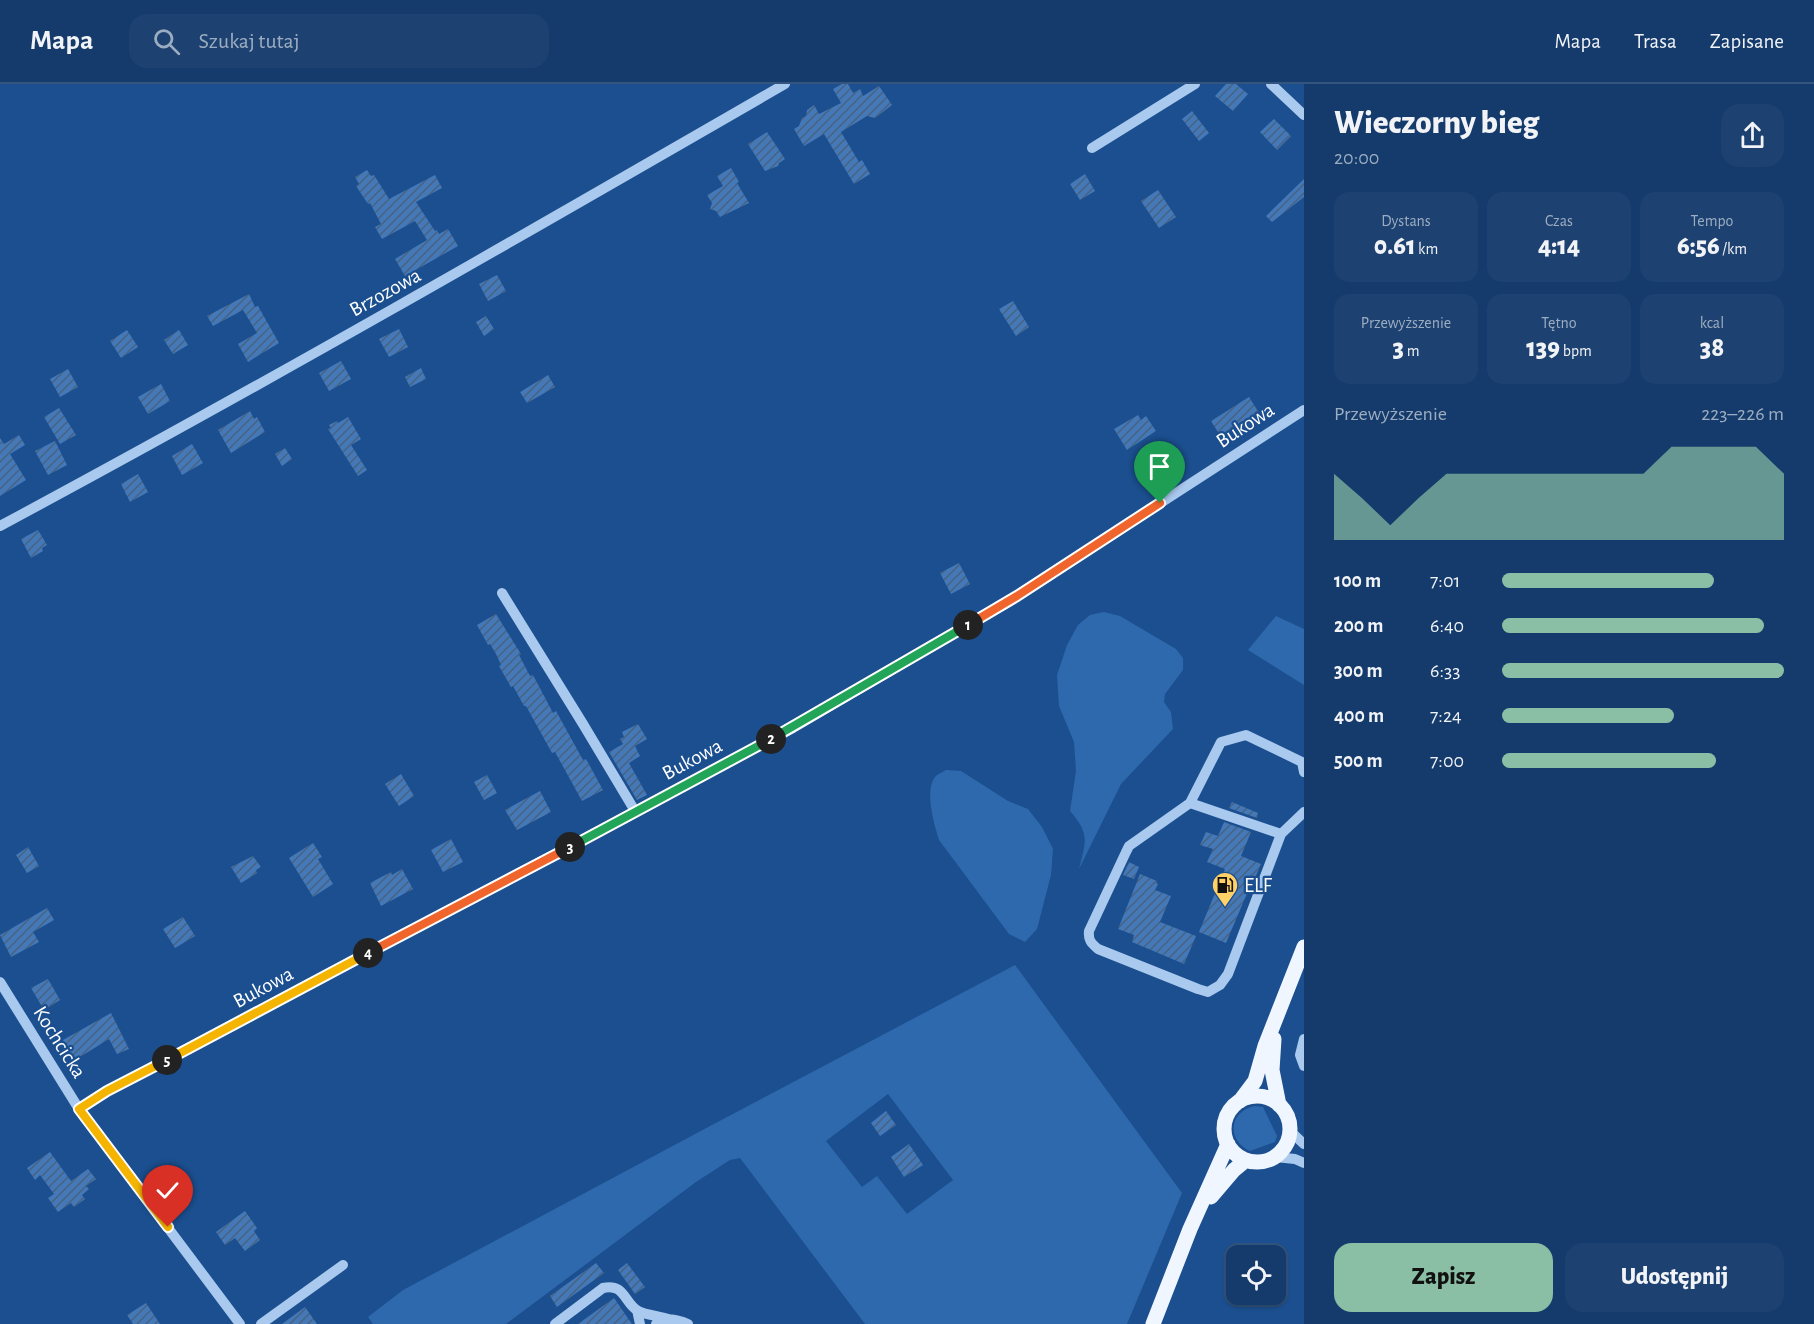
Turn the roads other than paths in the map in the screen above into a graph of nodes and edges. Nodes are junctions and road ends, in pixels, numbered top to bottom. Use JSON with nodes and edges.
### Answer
{"nodes":[{"id":1,"x":785,"y":84,"type":"edge"},
{"id":2,"x":1195,"y":84,"type":"edge"},
{"id":3,"x":1271,"y":84,"type":"edge"},
{"id":4,"x":1304,"y":115,"type":"edge"},
{"id":5,"x":1092,"y":148,"type":"dead end"},
{"id":6,"x":1304,"y":410,"type":"edge"},
{"id":7,"x":0,"y":526,"type":"edge"},
{"id":8,"x":502,"y":593,"type":"dead end"},
{"id":9,"x":1304,"y":772,"type":"edge"},
{"id":10,"x":1190,"y":802,"type":"junction"},
{"id":11,"x":635,"y":811,"type":"junction"},
{"id":12,"x":1304,"y":812,"type":"edge"},
{"id":13,"x":1281,"y":834,"type":"junction"},
{"id":14,"x":1304,"y":947,"type":"edge"},
{"id":15,"x":0,"y":982,"type":"edge"},
{"id":16,"x":1275,"y":1021,"type":"junction"},
{"id":17,"x":1304,"y":1039,"type":"edge"},
{"id":18,"x":1304,"y":1066,"type":"edge"},
{"id":19,"x":1240,"y":1101,"type":"junction"},
{"id":20,"x":1279,"y":1105,"type":"junction"},
{"id":21,"x":79,"y":1109,"type":"junction"},
{"id":22,"x":1289,"y":1130,"type":"junction"},
{"id":23,"x":1227,"y":1144,"type":"junction"},
{"id":24,"x":1304,"y":1144,"type":"edge"},
{"id":25,"x":1275,"y":1157,"type":"junction"},
{"id":26,"x":1246,"y":1160,"type":"junction"},
{"id":27,"x":1304,"y":1163,"type":"edge"},
{"id":28,"x":1190,"y":1229,"type":"junction"},
{"id":29,"x":343,"y":1265,"type":"dead end"},
{"id":30,"x":637,"y":1310,"type":"junction"},
{"id":31,"x":668,"y":1319,"type":"junction"},
{"id":32,"x":240,"y":1324,"type":"edge"},
{"id":33,"x":261,"y":1324,"type":"edge"},
{"id":34,"x":555,"y":1324,"type":"edge"},
{"id":35,"x":640,"y":1324,"type":"edge"},
{"id":36,"x":657,"y":1324,"type":"edge"},
{"id":37,"x":688,"y":1324,"type":"edge"},
{"id":38,"x":1153,"y":1324,"type":"edge"}],
"edges":[{"from":1,"to":7,"type":"street","name":"Brzozowa"},
{"from":2,"to":5,"type":"street"},
{"from":3,"to":4,"type":"street"},
{"from":6,"to":11,"type":"street","name":"Bukowa"},
{"from":8,"to":11,"type":"street"},
{"from":9,"to":10,"type":"street"},
{"from":10,"to":13,"type":"street"},
{"from":10,"to":13,"type":"street"},
{"from":11,"to":21,"type":"street","name":"Bukowa"},
{"from":12,"to":13,"type":"street"},
{"from":14,"to":16,"type":"main road"},
{"from":15,"to":21,"type":"street","name":"Kochcicka"},
{"from":16,"to":19,"type":"main road"},
{"from":16,"to":20,"type":"main road"},
{"from":17,"to":18,"type":"street"},
{"from":19,"to":20,"type":"main road"},
{"from":19,"to":23,"type":"main road"},
{"from":20,"to":22,"type":"main road"},
{"from":21,"to":32,"type":"street","name":"Kochcicka"},
{"from":22,"to":24,"type":"street"},
{"from":22,"to":25,"type":"main road"},
{"from":23,"to":26,"type":"main road"},
{"from":23,"to":28,"type":"main road"},
{"from":25,"to":26,"type":"main road"},
{"from":25,"to":27,"type":"street"},
{"from":26,"to":28,"type":"main road"},
{"from":28,"to":38,"type":"main road"},
{"from":29,"to":33,"type":"street"},
{"from":30,"to":31,"type":"street"},
{"from":30,"to":34,"type":"street"},
{"from":30,"to":35,"type":"street"},
{"from":31,"to":36,"type":"street"},
{"from":31,"to":37,"type":"street"}]}
